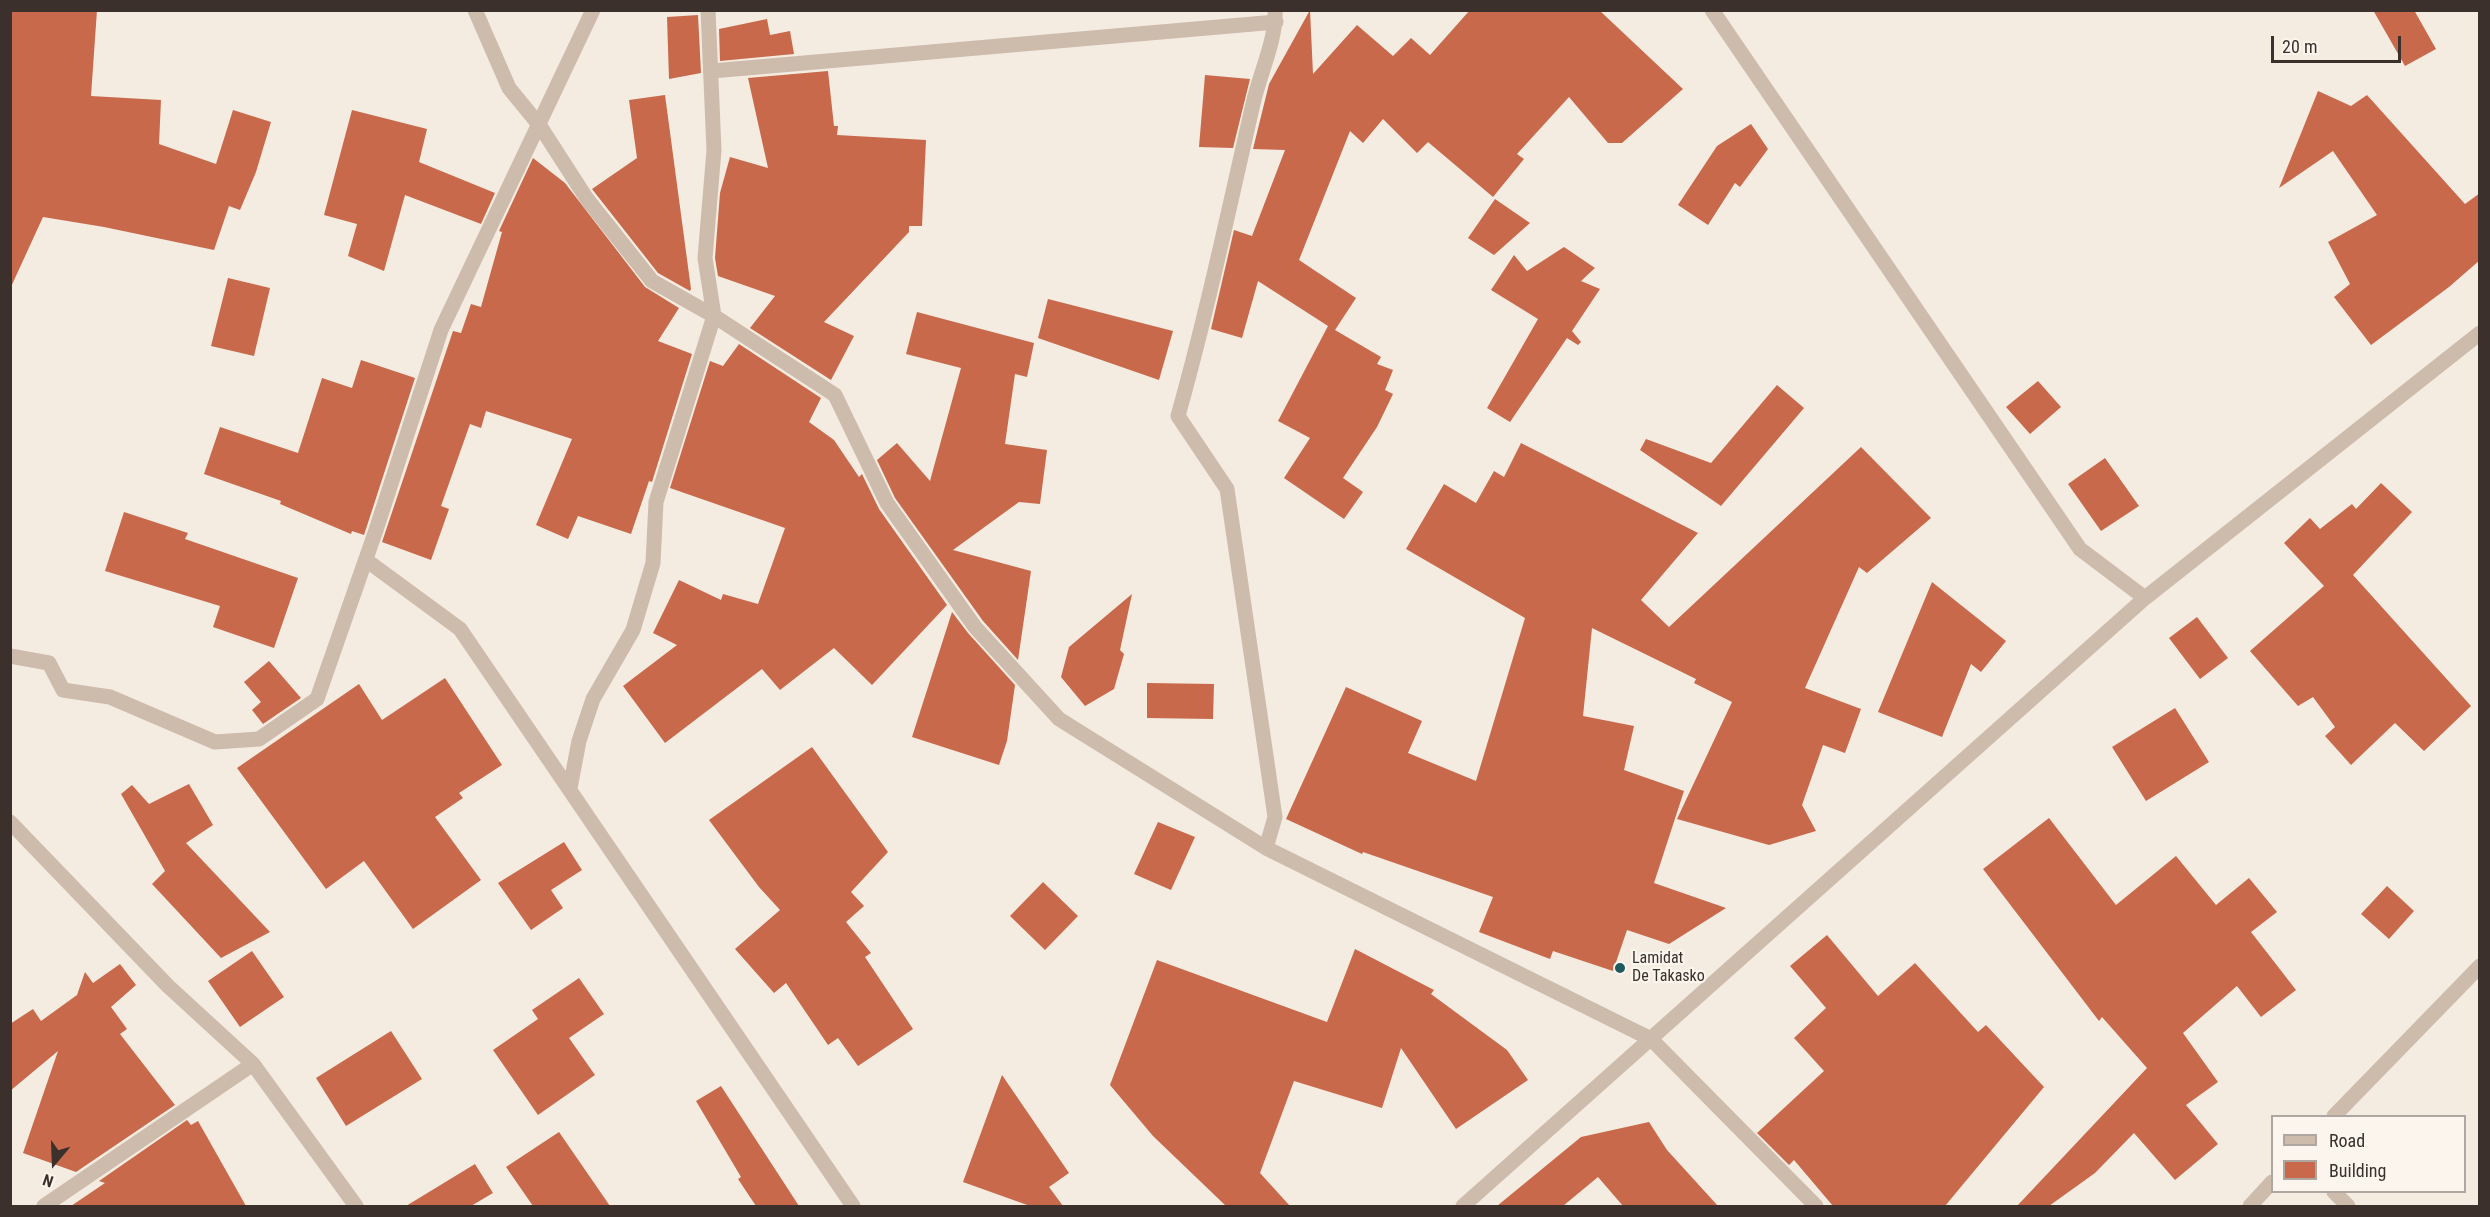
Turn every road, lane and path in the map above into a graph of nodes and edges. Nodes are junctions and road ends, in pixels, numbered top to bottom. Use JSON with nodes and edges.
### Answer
{"nodes":[{"id":1,"x":475,"y":10,"type":"edge"},
{"id":2,"x":593,"y":10,"type":"edge"},
{"id":3,"x":708,"y":10,"type":"edge"},
{"id":4,"x":1713,"y":10,"type":"edge"},
{"id":5,"x":1276,"y":16,"type":"edge"},
{"id":6,"x":712,"y":71,"type":"junction"},
{"id":7,"x":540,"y":126,"type":"junction"},
{"id":8,"x":714,"y":316,"type":"junction"},
{"id":9,"x":2480,"y":333,"type":"edge"},
{"id":10,"x":366,"y":560,"type":"junction"},
{"id":11,"x":2145,"y":598,"type":"junction"},
{"id":12,"x":10,"y":656,"type":"edge"},
{"id":13,"x":570,"y":788,"type":"junction"},
{"id":14,"x":10,"y":822,"type":"edge"},
{"id":15,"x":1266,"y":848,"type":"junction"},
{"id":16,"x":2480,"y":966,"type":"edge"},
{"id":17,"x":1651,"y":1039,"type":"junction"},
{"id":18,"x":253,"y":1064,"type":"junction"},
{"id":19,"x":2335,"y":1115,"type":"edge"},
{"id":20,"x":2271,"y":1183,"type":"edge"},
{"id":21,"x":2336,"y":1193,"type":"edge"},
{"id":22,"x":44,"y":1206,"type":"edge"},
{"id":23,"x":356,"y":1206,"type":"edge"},
{"id":24,"x":853,"y":1206,"type":"edge"},
{"id":25,"x":1463,"y":1206,"type":"edge"},
{"id":26,"x":1816,"y":1206,"type":"edge"},
{"id":27,"x":2250,"y":1206,"type":"edge"},
{"id":28,"x":2348,"y":1206,"type":"edge"}],
"edges":[{"from":1,"to":7,"type":"street"},
{"from":2,"to":7,"type":"street"},
{"from":3,"to":6,"type":"street"},
{"from":4,"to":11,"type":"street"},
{"from":5,"to":6,"type":"street"},
{"from":5,"to":15,"type":"street"},
{"from":6,"to":8,"type":"street"},
{"from":7,"to":8,"type":"street"},
{"from":7,"to":10,"type":"street"},
{"from":8,"to":13,"type":"street"},
{"from":8,"to":15,"type":"street"},
{"from":9,"to":11,"type":"street"},
{"from":10,"to":12,"type":"street"},
{"from":10,"to":13,"type":"street"},
{"from":11,"to":17,"type":"street"},
{"from":13,"to":24,"type":"street"},
{"from":14,"to":18,"type":"street"},
{"from":15,"to":17,"type":"street"},
{"from":16,"to":19,"type":"street"},
{"from":17,"to":25,"type":"street"},
{"from":17,"to":26,"type":"street"},
{"from":18,"to":22,"type":"street"},
{"from":18,"to":23,"type":"street"},
{"from":20,"to":27,"type":"street"},
{"from":21,"to":28,"type":"street"}]}
